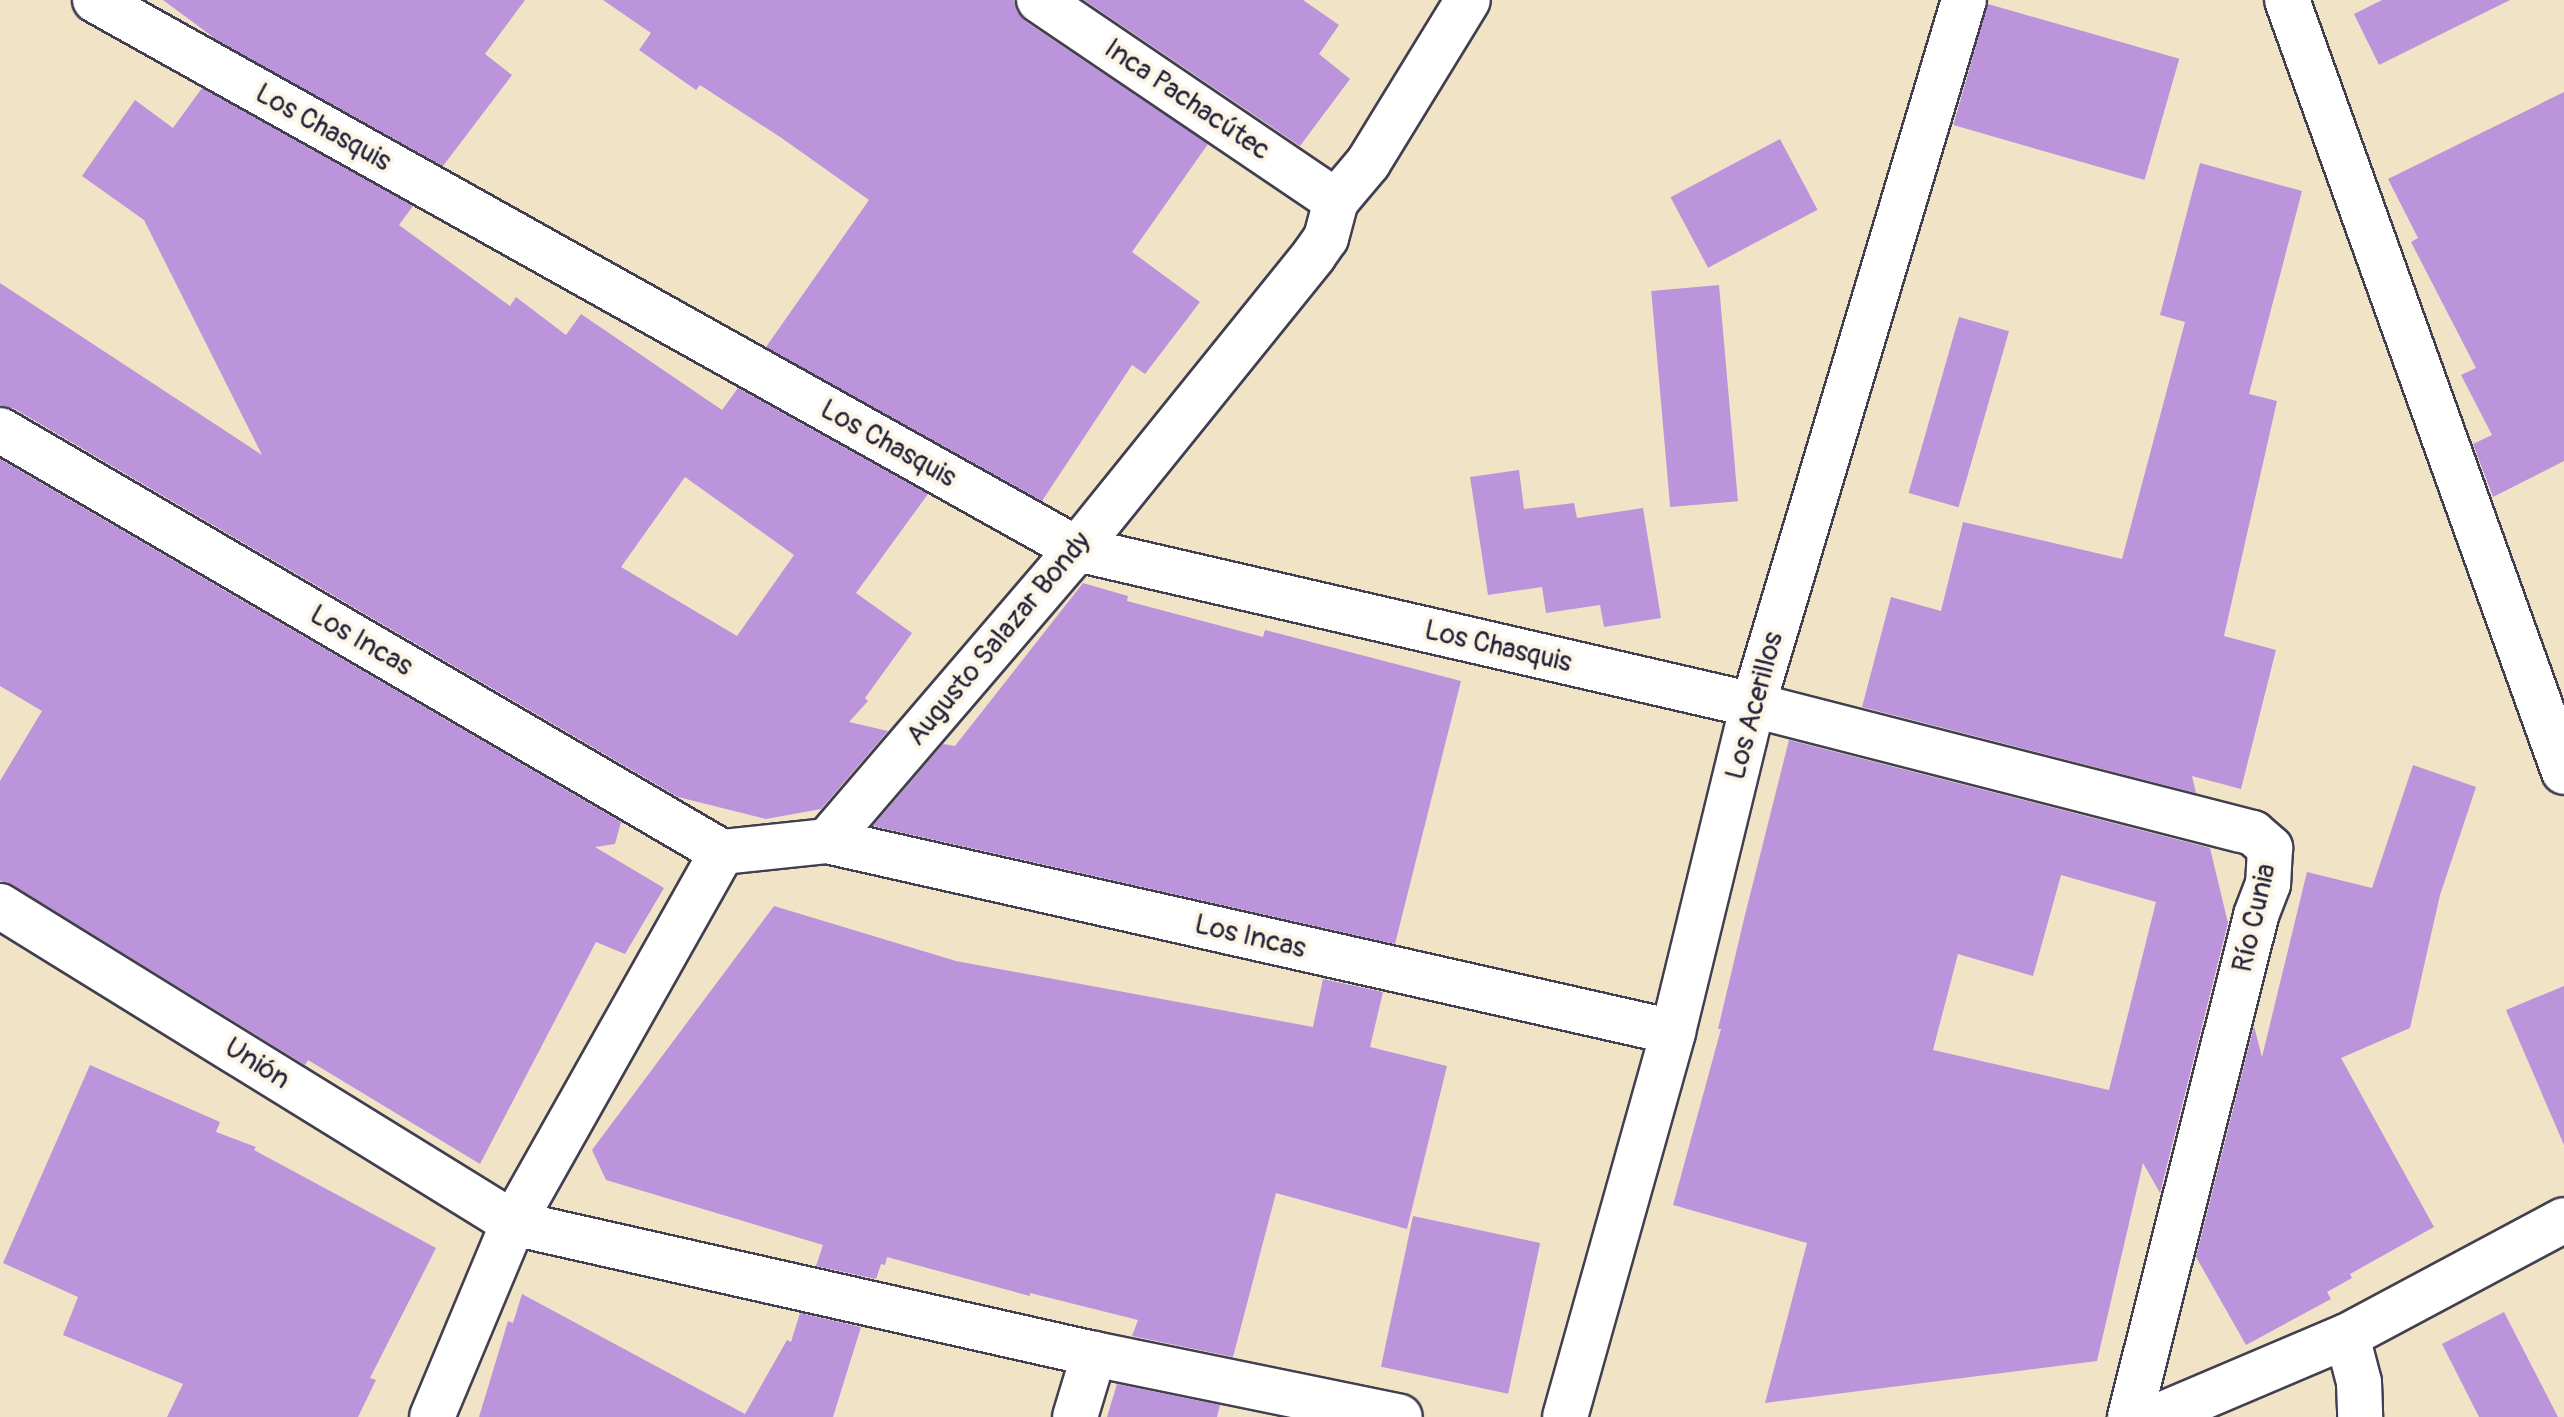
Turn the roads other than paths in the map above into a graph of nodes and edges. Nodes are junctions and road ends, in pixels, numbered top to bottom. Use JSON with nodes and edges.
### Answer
{"nodes":[{"id":1,"x":95,"y":0,"type":"edge"},
{"id":2,"x":1039,"y":0,"type":"edge"},
{"id":3,"x":1468,"y":0,"type":"edge"},
{"id":4,"x":1964,"y":0,"type":"edge"},
{"id":5,"x":2287,"y":0,"type":"edge"},
{"id":6,"x":1336,"y":201,"type":"junction"},
{"id":7,"x":0,"y":430,"type":"edge"},
{"id":8,"x":1077,"y":549,"type":"junction"},
{"id":9,"x":1753,"y":705,"type":"junction"},
{"id":10,"x":2564,"y":772,"type":"edge"},
{"id":11,"x":827,"y":841,"type":"junction"},
{"id":12,"x":722,"y":852,"type":"junction"},
{"id":13,"x":0,"y":906,"type":"edge"},
{"id":14,"x":1673,"y":1032,"type":"junction"},
{"id":15,"x":2564,"y":1220,"type":"edge"},
{"id":16,"x":513,"y":1223,"type":"junction"},
{"id":17,"x":2347,"y":1336,"type":"junction"},
{"id":18,"x":1094,"y":1354,"type":"junction"},
{"id":19,"x":432,"y":1417,"type":"edge"},
{"id":20,"x":1075,"y":1417,"type":"edge"},
{"id":21,"x":1400,"y":1417,"type":"edge"},
{"id":22,"x":1565,"y":1417,"type":"edge"},
{"id":23,"x":2130,"y":1417,"type":"edge"},
{"id":24,"x":2156,"y":1417,"type":"edge"},
{"id":25,"x":2360,"y":1417,"type":"edge"}],
"edges":[{"from":1,"to":8,"type":"street","name":"Los Chasquis"},
{"from":2,"to":6,"type":"street","name":"Inca Pachacútec"},
{"from":3,"to":6,"type":"street","name":"Augusto Salazar Bondy"},
{"from":4,"to":9,"type":"street","name":"Los Acerillos"},
{"from":5,"to":10,"type":"street"},
{"from":6,"to":8,"type":"street","name":"Augusto Salazar Bondy"},
{"from":7,"to":12,"type":"street","name":"Los Incas"},
{"from":8,"to":9,"type":"street","name":"Los Chasquis"},
{"from":8,"to":11,"type":"street","name":"Augusto Salazar Bondy"},
{"from":9,"to":14,"type":"street","name":"Los Acerillos"},
{"from":9,"to":23,"type":"street","name":"Río Cunia"},
{"from":11,"to":12,"type":"street"},
{"from":11,"to":14,"type":"street","name":"Los Incas"},
{"from":12,"to":16,"type":"street"},
{"from":13,"to":16,"type":"street","name":"Unión"},
{"from":14,"to":22,"type":"street","name":"Los Acerillos"},
{"from":15,"to":17,"type":"street"},
{"from":16,"to":18,"type":"street","name":"Unión"},
{"from":16,"to":19,"type":"street"},
{"from":17,"to":24,"type":"street"},
{"from":17,"to":25,"type":"street"},
{"from":18,"to":20,"type":"street"},
{"from":18,"to":21,"type":"street","name":"Unión"}]}
